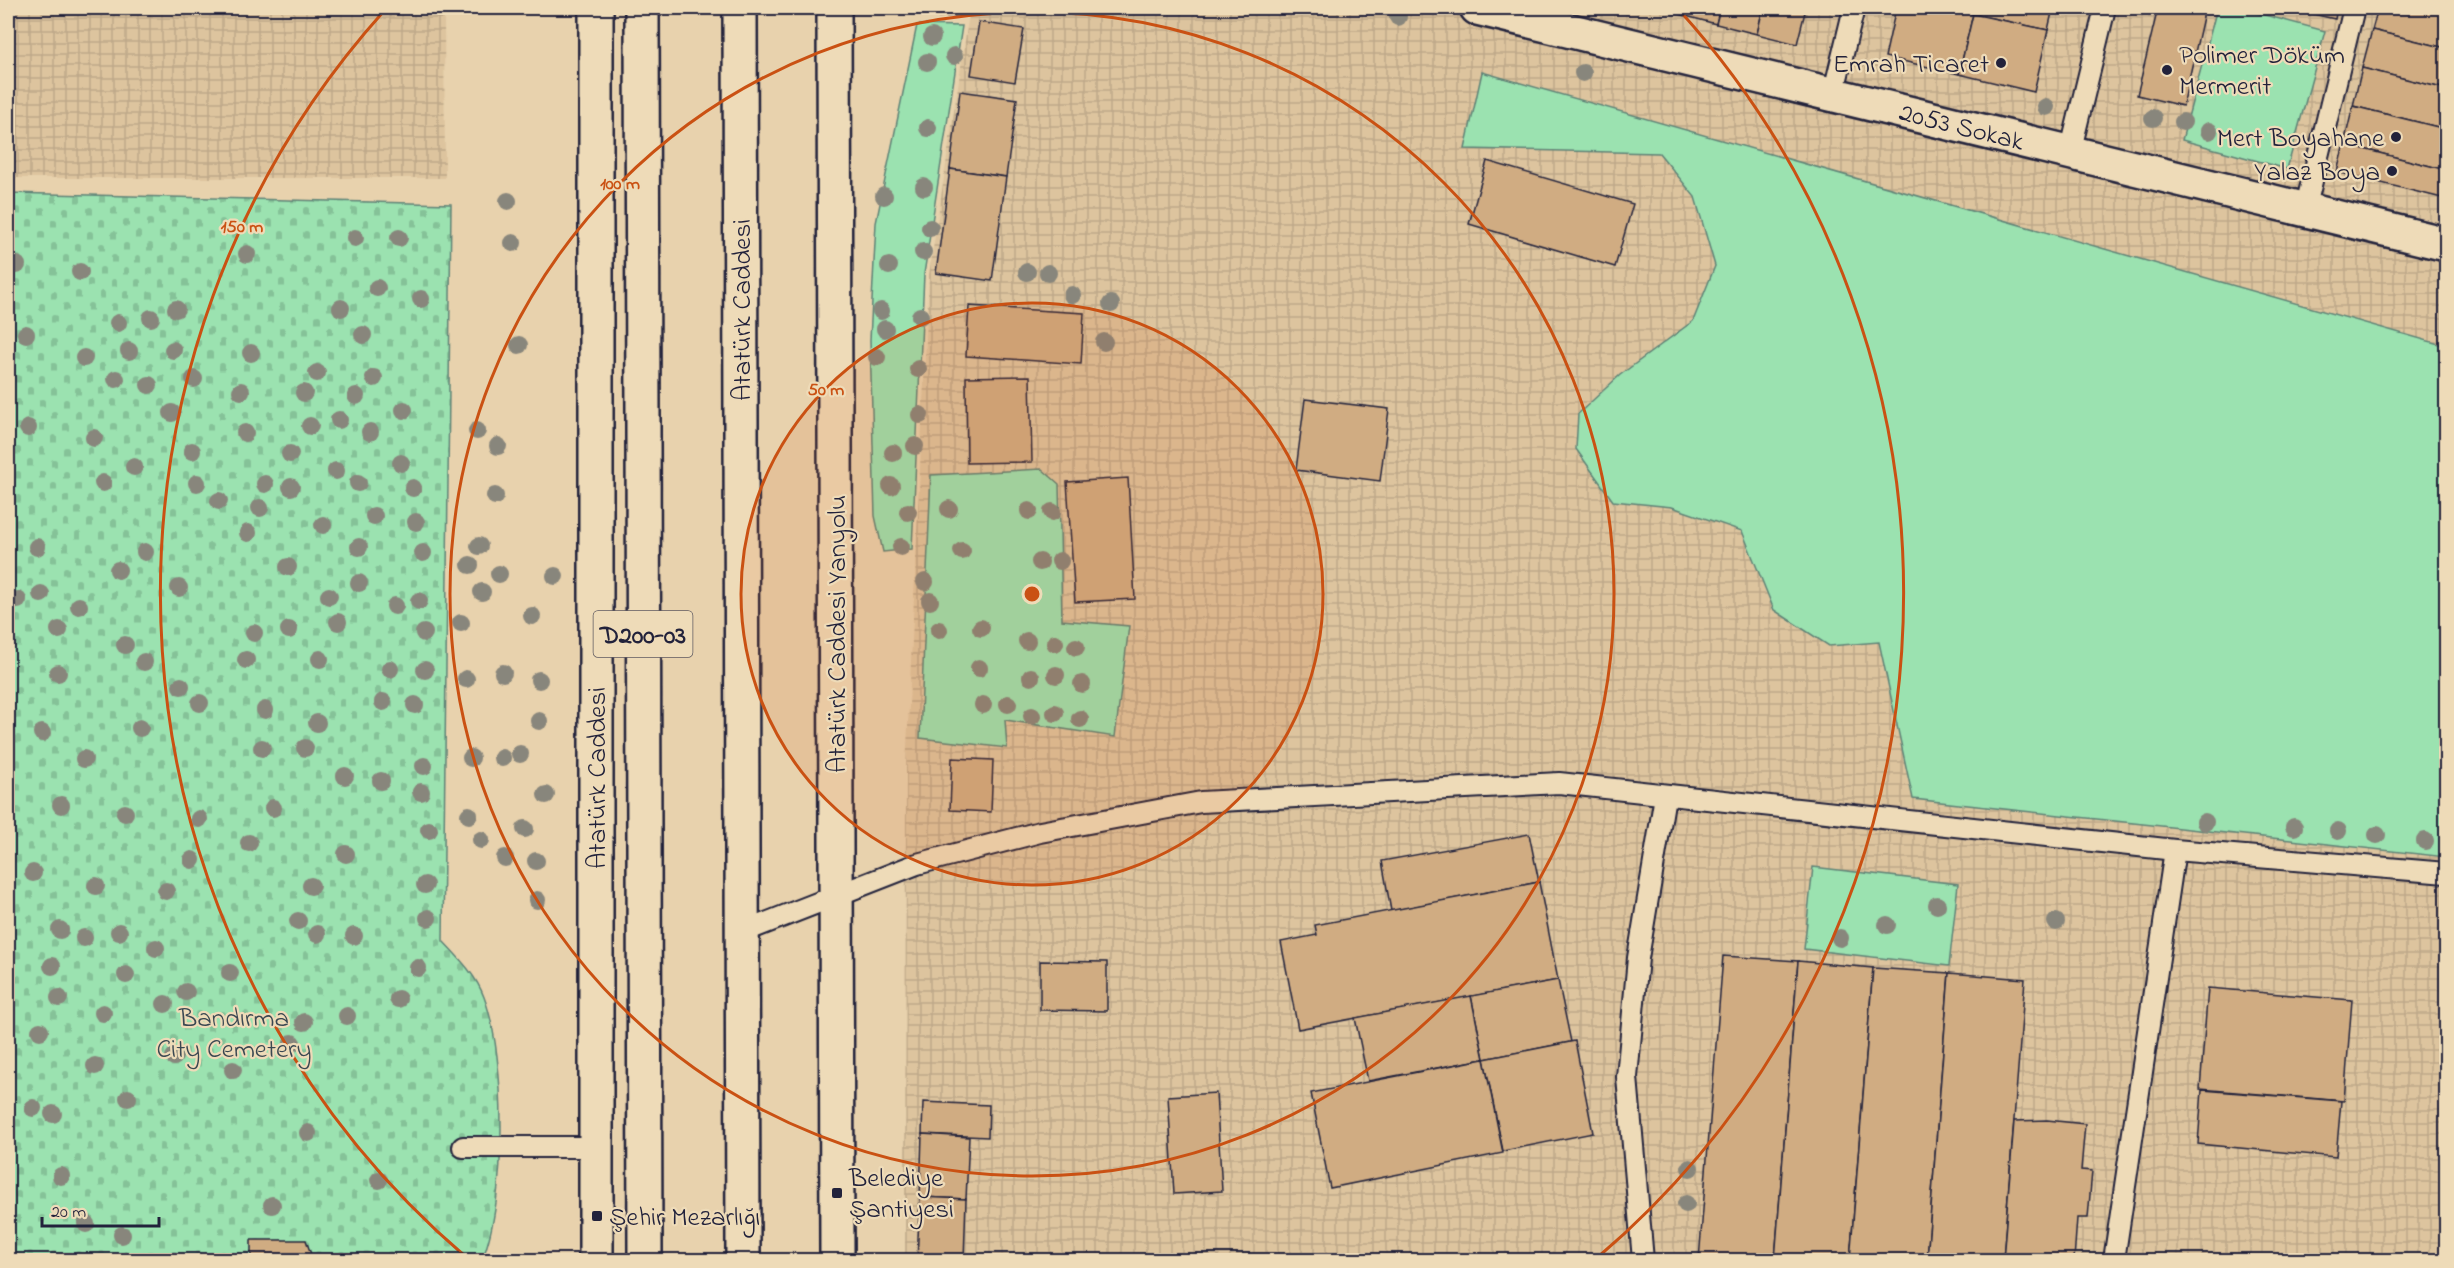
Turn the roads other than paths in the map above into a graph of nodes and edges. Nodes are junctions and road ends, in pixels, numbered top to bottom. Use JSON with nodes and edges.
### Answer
{"nodes":[{"id":1,"x":596,"y":8,"type":"edge"},
{"id":2,"x":642,"y":8,"type":"edge"},
{"id":3,"x":834,"y":8,"type":"edge"},
{"id":4,"x":1477,"y":8,"type":"edge"},
{"id":5,"x":1854,"y":8,"type":"edge"},
{"id":6,"x":2105,"y":8,"type":"edge"},
{"id":7,"x":2354,"y":8,"type":"edge"},
{"id":8,"x":746,"y":12,"type":"edge"},
{"id":9,"x":1833,"y":95,"type":"junction"},
{"id":10,"x":2070,"y":153,"type":"junction"},
{"id":11,"x":2305,"y":210,"type":"junction"},
{"id":12,"x":2446,"y":244,"type":"edge"},
{"id":13,"x":1665,"y":796,"type":"junction"},
{"id":14,"x":2175,"y":850,"type":"junction"},
{"id":15,"x":2446,"y":873,"type":"edge"},
{"id":16,"x":837,"y":897,"type":"junction"},
{"id":17,"x":743,"y":932,"type":"junction"},
{"id":18,"x":463,"y":1147,"type":"dead end"},
{"id":19,"x":595,"y":1147,"type":"junction"},
{"id":20,"x":596,"y":1260,"type":"edge"},
{"id":21,"x":645,"y":1260,"type":"edge"},
{"id":22,"x":743,"y":1260,"type":"edge"},
{"id":23,"x":837,"y":1260,"type":"edge"},
{"id":24,"x":1643,"y":1260,"type":"edge"},
{"id":25,"x":2114,"y":1260,"type":"edge"}],
"edges":[{"from":1,"to":19,"type":"main road","name":"Atatürk Caddesi"},
{"from":2,"to":21,"type":"main road","name":"Atatürk Caddesi","number":"D200-03"},
{"from":3,"to":16,"type":"main road","name":"Atatürk Caddesi Yanyolu"},
{"from":4,"to":9,"type":"main road","name":"2053 Sokak"},
{"from":5,"to":9,"type":"lane"},
{"from":6,"to":10,"type":"lane"},
{"from":7,"to":11,"type":"lane"},
{"from":8,"to":17,"type":"main road","name":"Atatürk Caddesi"},
{"from":9,"to":10,"type":"main road","name":"2053 Sokak"},
{"from":10,"to":11,"type":"main road","name":"2053 Sokak"},
{"from":11,"to":12,"type":"main road","name":"2053 Sokak"},
{"from":13,"to":14,"type":"lane"},
{"from":13,"to":16,"type":"lane"},
{"from":13,"to":24,"type":"lane"},
{"from":14,"to":15,"type":"lane"},
{"from":14,"to":25,"type":"lane"},
{"from":16,"to":17,"type":"lane"},
{"from":16,"to":23,"type":"main road","name":"Atatürk Caddesi Yanyolu"},
{"from":17,"to":22,"type":"main road","name":"Atatürk Caddesi"},
{"from":18,"to":19,"type":"lane"},
{"from":19,"to":20,"type":"main road","name":"Atatürk Caddesi"}]}
